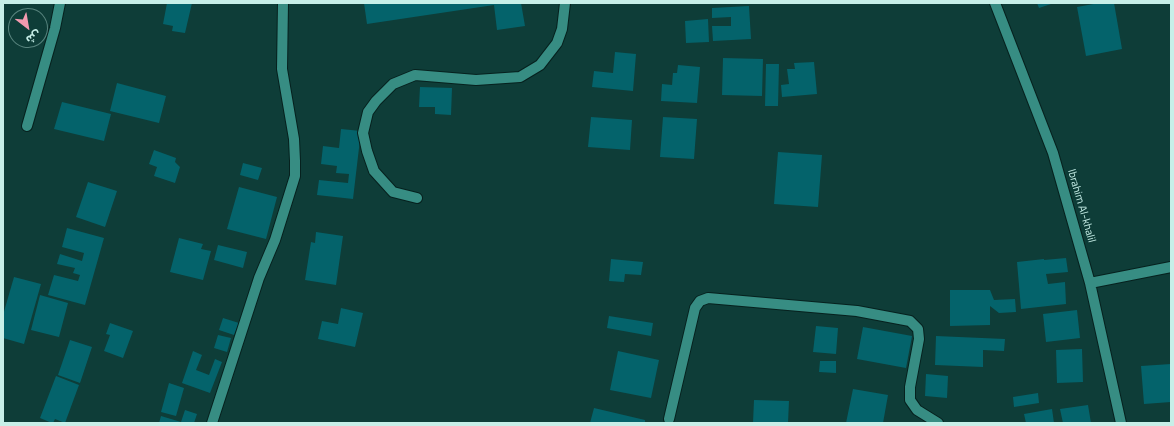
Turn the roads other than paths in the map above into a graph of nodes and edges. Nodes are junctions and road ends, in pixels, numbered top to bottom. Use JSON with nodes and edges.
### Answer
{"nodes":[{"id":1,"x":60,"y":3,"type":"edge"},
{"id":2,"x":283,"y":3,"type":"edge"},
{"id":3,"x":564,"y":3,"type":"edge"},
{"id":4,"x":995,"y":3,"type":"edge"},
{"id":5,"x":27,"y":126,"type":"dead end"},
{"id":6,"x":417,"y":198,"type":"dead end"},
{"id":7,"x":1171,"y":267,"type":"edge"},
{"id":8,"x":1090,"y":283,"type":"junction"},
{"id":9,"x":670,"y":419,"type":"dead end"},
{"id":10,"x":212,"y":423,"type":"edge"},
{"id":11,"x":938,"y":423,"type":"edge"},
{"id":12,"x":1121,"y":423,"type":"edge"}],
"edges":[{"from":1,"to":5,"type":"street"},
{"from":2,"to":10,"type":"street"},
{"from":3,"to":6,"type":"street"},
{"from":4,"to":8,"type":"street","name":"Ibrahim Al-khalil"},
{"from":7,"to":8,"type":"street"},
{"from":8,"to":12,"type":"street","name":"Ibrahim Al-khalil"},
{"from":9,"to":11,"type":"street"}]}
